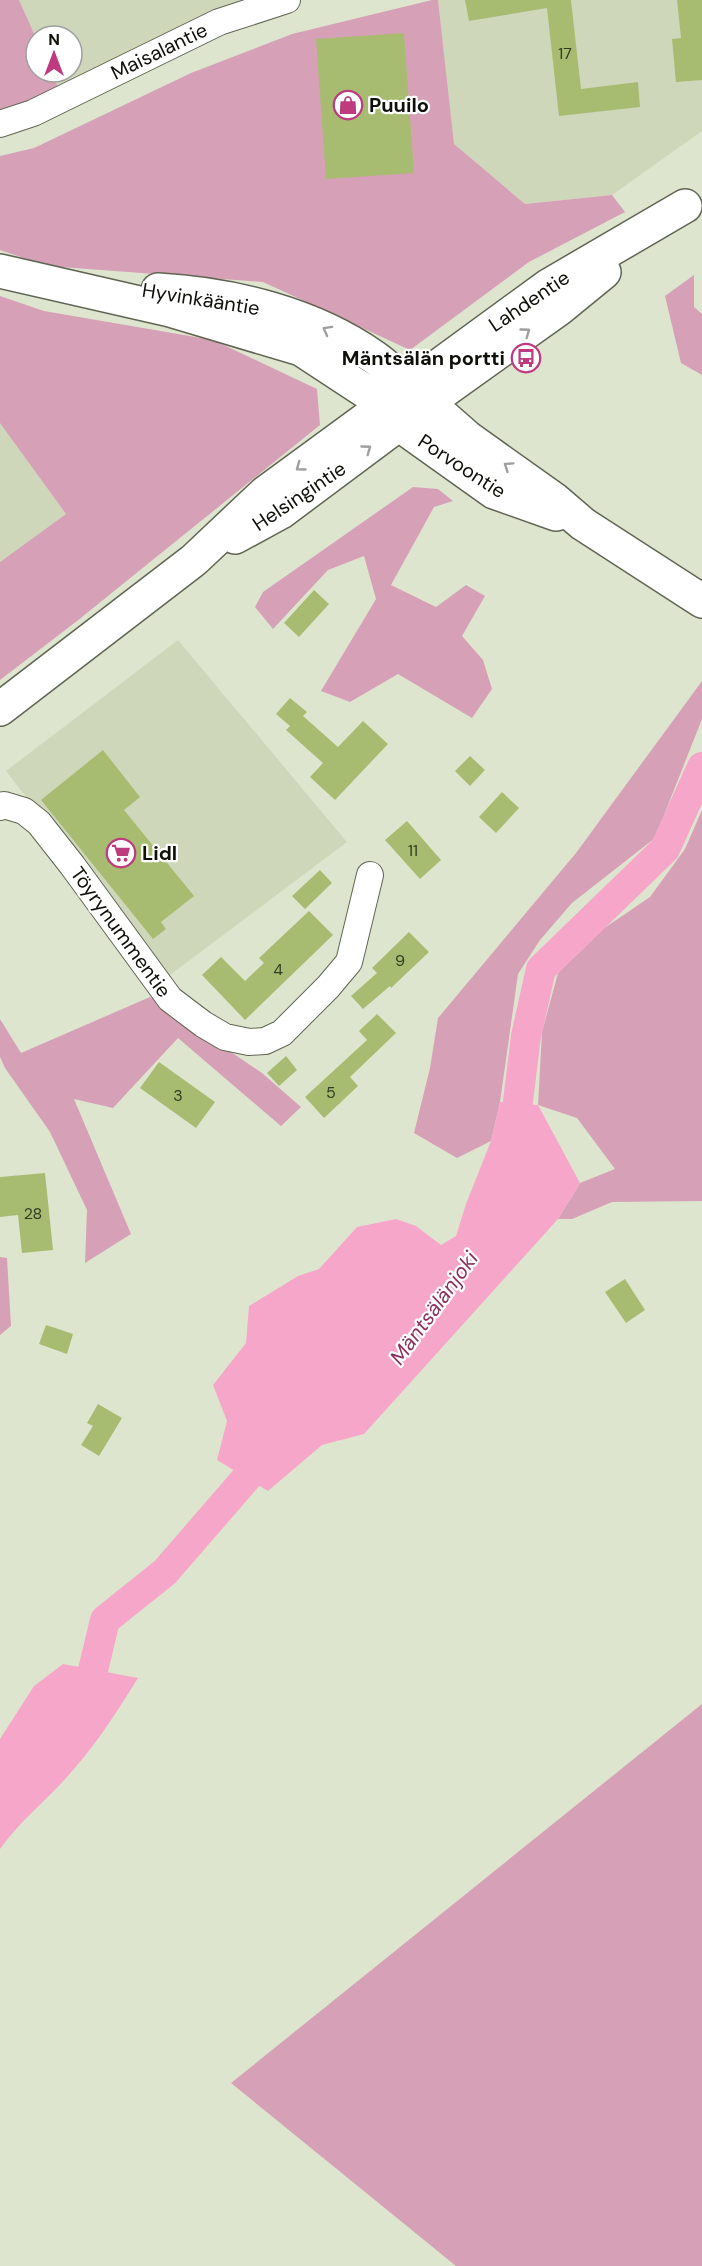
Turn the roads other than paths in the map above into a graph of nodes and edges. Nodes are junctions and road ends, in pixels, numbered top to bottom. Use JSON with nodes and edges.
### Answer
{"nodes":[{"id":1,"x":287,"y":0,"type":"edge"},
{"id":2,"x":231,"y":8,"type":"edge"},
{"id":3,"x":0,"y":123,"type":"edge"},
{"id":4,"x":694,"y":200,"type":"edge"},
{"id":5,"x":0,"y":272,"type":"edge"},
{"id":6,"x":43,"y":282,"type":"junction"},
{"id":7,"x":418,"y":395,"type":"junction"},
{"id":8,"x":390,"y":416,"type":"junction"},
{"id":9,"x":583,"y":524,"type":"junction"},
{"id":10,"x":702,"y":601,"type":"edge"},
{"id":11,"x":0,"y":709,"type":"edge"},
{"id":12,"x":0,"y":807,"type":"edge"},
{"id":13,"x":370,"y":875,"type":"dead end"}],
"edges":[{"from":1,"to":2,"type":"street","name":"Maisalantie"},
{"from":2,"to":3,"type":"street","name":"Maisalantie"},
{"from":4,"to":7,"type":"main road","name":"Lahdentie"},
{"from":5,"to":6,"type":"main road","name":"Hyvinkääntie"},
{"from":7,"to":6,"type":"main road","name":"Hyvinkääntie","one_way":true},
{"from":6,"to":8,"type":"main road","name":"Hyvinkääntie"},
{"from":7,"to":8,"type":"main road","name":"Lahdentie"},
{"from":9,"to":7,"type":"main road","name":"Porvoontie","one_way":true},
{"from":8,"to":9,"type":"main road","name":"Porvoontie"},
{"from":8,"to":11,"type":"main road","name":"Helsingintie"},
{"from":9,"to":10,"type":"main road","name":"Porvoontie"},
{"from":12,"to":13,"type":"street","name":"Töyrynummentie"}]}
